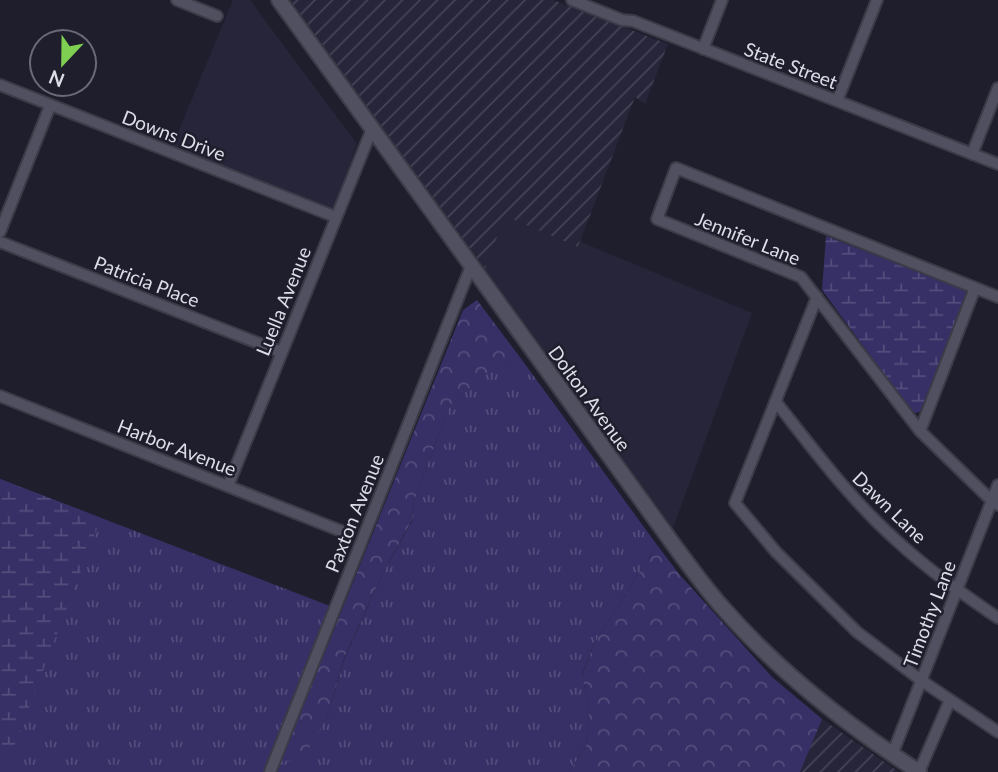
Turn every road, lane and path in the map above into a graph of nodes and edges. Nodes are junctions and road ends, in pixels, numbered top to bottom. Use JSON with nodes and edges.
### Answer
{"nodes":[{"id":1,"x":177,"y":0,"type":"edge"},
{"id":2,"x":279,"y":0,"type":"edge"},
{"id":3,"x":572,"y":0,"type":"edge"},
{"id":4,"x":722,"y":0,"type":"edge"},
{"id":5,"x":877,"y":0,"type":"edge"},
{"id":6,"x":217,"y":16,"type":"dead end"},
{"id":7,"x":703,"y":49,"type":"junction"},
{"id":8,"x":0,"y":85,"type":"edge"},
{"id":9,"x":998,"y":88,"type":"edge"},
{"id":10,"x":836,"y":101,"type":"junction"},
{"id":11,"x":50,"y":106,"type":"junction"},
{"id":12,"x":372,"y":129,"type":"junction"},
{"id":13,"x":972,"y":154,"type":"junction"},
{"id":14,"x":998,"y":164,"type":"edge"},
{"id":15,"x":336,"y":217,"type":"junction"},
{"id":16,"x":0,"y":232,"type":"edge"},
{"id":17,"x":0,"y":242,"type":"edge"},
{"id":18,"x":471,"y":266,"type":"junction"},
{"id":19,"x":975,"y":288,"type":"junction"},
{"id":20,"x":817,"y":297,"type":"junction"},
{"id":21,"x":998,"y":297,"type":"edge"},
{"id":22,"x":281,"y":352,"type":"junction"},
{"id":23,"x":0,"y":397,"type":"edge"},
{"id":24,"x":776,"y":402,"type":"junction"},
{"id":25,"x":920,"y":430,"type":"junction"},
{"id":26,"x":998,"y":485,"type":"edge"},
{"id":27,"x":228,"y":486,"type":"junction"},
{"id":28,"x":995,"y":503,"type":"edge"},
{"id":29,"x":341,"y":531,"type":"dead end"},
{"id":30,"x":957,"y":590,"type":"junction"},
{"id":31,"x":998,"y":618,"type":"edge"},
{"id":32,"x":922,"y":681,"type":"junction"},
{"id":33,"x":950,"y":700,"type":"junction"},
{"id":34,"x":998,"y":733,"type":"edge"},
{"id":35,"x":892,"y":755,"type":"junction"},
{"id":36,"x":270,"y":772,"type":"edge"},
{"id":37,"x":919,"y":772,"type":"edge"}],
"edges":[{"from":1,"to":6,"type":"street"},
{"from":2,"to":12,"type":"street","name":"Dolton Avenue"},
{"from":3,"to":7,"type":"street","name":"State Street"},
{"from":4,"to":7,"type":"street"},
{"from":5,"to":10,"type":"street"},
{"from":7,"to":10,"type":"street","name":"State Street"},
{"from":8,"to":11,"type":"street","name":"Downs Drive"},
{"from":9,"to":13,"type":"street"},
{"from":10,"to":13,"type":"street","name":"State Street"},
{"from":11,"to":15,"type":"street","name":"Downs Drive"},
{"from":11,"to":16,"type":"street"},
{"from":12,"to":15,"type":"street","name":"Luella Avenue"},
{"from":12,"to":18,"type":"street","name":"Dolton Avenue"},
{"from":13,"to":14,"type":"street","name":"State Street"},
{"from":15,"to":22,"type":"street","name":"Luella Avenue"},
{"from":17,"to":22,"type":"street","name":"Patricia Place"},
{"from":18,"to":35,"type":"street","name":"Dolton Avenue"},
{"from":18,"to":36,"type":"street","name":"Paxton Avenue"},
{"from":19,"to":20,"type":"street","name":"Jennifer Lane"},
{"from":19,"to":21,"type":"street","name":"Jennifer Lane"},
{"from":19,"to":25,"type":"street"},
{"from":20,"to":24,"type":"street"},
{"from":20,"to":25,"type":"street"},
{"from":22,"to":27,"type":"street","name":"Luella Avenue"},
{"from":23,"to":27,"type":"street","name":"Harbor Avenue"},
{"from":24,"to":30,"type":"street","name":"Dawn Lane"},
{"from":24,"to":32,"type":"street"},
{"from":25,"to":28,"type":"street"},
{"from":26,"to":28,"type":"street","name":"Timothy Lane"},
{"from":27,"to":29,"type":"street","name":"Harbor Avenue"},
{"from":28,"to":30,"type":"street","name":"Timothy Lane"},
{"from":30,"to":31,"type":"street","name":"Dawn Lane"},
{"from":30,"to":32,"type":"street","name":"Timothy Lane"},
{"from":32,"to":33,"type":"street"},
{"from":32,"to":35,"type":"street","name":"Timothy Lane"},
{"from":33,"to":34,"type":"street"},
{"from":33,"to":37,"type":"street"},
{"from":35,"to":37,"type":"street","name":"Dolton Avenue"}]}
